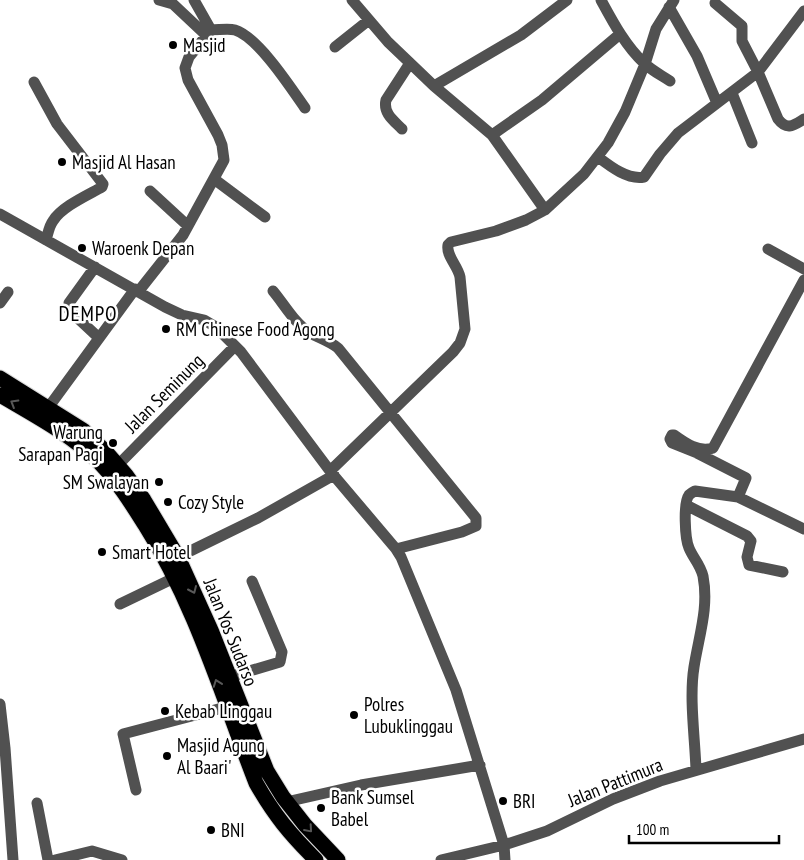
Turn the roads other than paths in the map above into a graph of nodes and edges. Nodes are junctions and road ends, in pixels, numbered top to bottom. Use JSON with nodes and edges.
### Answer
{"nodes":[{"id":1,"x":158,"y":0,"type":"edge"},
{"id":2,"x":194,"y":0,"type":"edge"},
{"id":3,"x":352,"y":0,"type":"edge"},
{"id":4,"x":567,"y":0,"type":"edge"},
{"id":5,"x":601,"y":0,"type":"edge"},
{"id":6,"x":672,"y":3,"type":"edge"},
{"id":7,"x":714,"y":5,"type":"edge"},
{"id":8,"x":804,"y":11,"type":"edge"},
{"id":9,"x":369,"y":20,"type":"junction"},
{"id":10,"x":620,"y":34,"type":"junction"},
{"id":11,"x":208,"y":35,"type":"junction"},
{"id":12,"x":335,"y":47,"type":"dead end"},
{"id":13,"x":410,"y":63,"type":"junction"},
{"id":14,"x":645,"y":64,"type":"junction"},
{"id":15,"x":758,"y":72,"type":"junction"},
{"id":16,"x":670,"y":81,"type":"dead end"},
{"id":17,"x":34,"y":82,"type":"dead end"},
{"id":18,"x":434,"y":86,"type":"junction"},
{"id":19,"x":732,"y":93,"type":"junction"},
{"id":20,"x":717,"y":103,"type":"junction"},
{"id":21,"x":306,"y":108,"type":"dead end"},
{"id":22,"x":804,"y":119,"type":"edge"},
{"id":23,"x":402,"y":129,"type":"dead end"},
{"id":24,"x":492,"y":136,"type":"junction"},
{"id":25,"x":752,"y":143,"type":"dead end"},
{"id":26,"x":598,"y":157,"type":"junction"},
{"id":27,"x":214,"y":179,"type":"junction"},
{"id":28,"x":150,"y":191,"type":"dead end"},
{"id":29,"x":545,"y":210,"type":"junction"},
{"id":30,"x":0,"y":214,"type":"edge"},
{"id":31,"x":265,"y":217,"type":"dead end"},
{"id":32,"x":188,"y":226,"type":"junction"},
{"id":33,"x":46,"y":240,"type":"junction"},
{"id":34,"x":768,"y":249,"type":"dead end"},
{"id":35,"x":95,"y":267,"type":"junction"},
{"id":36,"x":804,"y":269,"type":"edge"},
{"id":37,"x":802,"y":285,"type":"edge"},
{"id":38,"x":273,"y":290,"type":"dead end"},
{"id":39,"x":136,"y":291,"type":"junction"},
{"id":40,"x":8,"y":292,"type":"dead end"},
{"id":41,"x":0,"y":303,"type":"edge"},
{"id":42,"x":99,"y":338,"type":"junction"},
{"id":43,"x":235,"y":346,"type":"junction"},
{"id":44,"x":0,"y":378,"type":"edge"},
{"id":45,"x":0,"y":395,"type":"edge"},
{"id":46,"x":48,"y":408,"type":"junction"},
{"id":47,"x":391,"y":414,"type":"junction"},
{"id":48,"x":118,"y":465,"type":"junction"},
{"id":49,"x":332,"y":473,"type":"junction"},
{"id":50,"x":738,"y":496,"type":"junction"},
{"id":51,"x":139,"y":503,"type":"junction"},
{"id":52,"x":686,"y":505,"type":"junction"},
{"id":53,"x":804,"y":529,"type":"edge"},
{"id":54,"x":396,"y":549,"type":"junction"},
{"id":55,"x":178,"y":557,"type":"junction"},
{"id":56,"x":783,"y":572,"type":"dead end"},
{"id":57,"x":174,"y":578,"type":"junction"},
{"id":58,"x":252,"y":581,"type":"dead end"},
{"id":59,"x":120,"y":604,"type":"dead end"},
{"id":60,"x":229,"y":677,"type":"junction"},
{"id":61,"x":0,"y":704,"type":"edge"},
{"id":62,"x":226,"y":707,"type":"junction"},
{"id":63,"x":804,"y":739,"type":"edge"},
{"id":64,"x":480,"y":765,"type":"junction"},
{"id":65,"x":696,"y":770,"type":"junction"},
{"id":66,"x":271,"y":778,"type":"junction"},
{"id":67,"x":256,"y":783,"type":"junction"},
{"id":68,"x":136,"y":790,"type":"dead end"},
{"id":69,"x":286,"y":802,"type":"junction"},
{"id":70,"x":37,"y":804,"type":"dead end"},
{"id":71,"x":6,"y":829,"type":"edge"},
{"id":72,"x":504,"y":845,"type":"junction"},
{"id":73,"x":13,"y":860,"type":"edge"},
{"id":74,"x":48,"y":860,"type":"edge"},
{"id":75,"x":55,"y":860,"type":"edge"},
{"id":76,"x":122,"y":860,"type":"edge"},
{"id":77,"x":316,"y":860,"type":"edge"},
{"id":78,"x":338,"y":860,"type":"edge"},
{"id":79,"x":441,"y":860,"type":"edge"},
{"id":80,"x":505,"y":860,"type":"edge"}],
"edges":[{"from":1,"to":11,"type":"street"},
{"from":2,"to":11,"type":"street"},
{"from":3,"to":9,"type":"street"},
{"from":4,"to":18,"type":"street"},
{"from":5,"to":10,"type":"street"},
{"from":6,"to":14,"type":"street"},
{"from":6,"to":20,"type":"street"},
{"from":7,"to":15,"type":"street"},
{"from":8,"to":15,"type":"street"},
{"from":9,"to":12,"type":"street"},
{"from":9,"to":13,"type":"street"},
{"from":10,"to":14,"type":"street"},
{"from":10,"to":24,"type":"street"},
{"from":11,"to":21,"type":"street"},
{"from":11,"to":27,"type":"street"},
{"from":13,"to":18,"type":"street"},
{"from":13,"to":23,"type":"street"},
{"from":14,"to":16,"type":"street"},
{"from":14,"to":26,"type":"street"},
{"from":15,"to":19,"type":"street"},
{"from":15,"to":22,"type":"street"},
{"from":17,"to":33,"type":"street"},
{"from":18,"to":24,"type":"street"},
{"from":19,"to":20,"type":"street"},
{"from":19,"to":25,"type":"street"},
{"from":20,"to":26,"type":"street"},
{"from":24,"to":29,"type":"street"},
{"from":26,"to":29,"type":"street"},
{"from":27,"to":31,"type":"street"},
{"from":27,"to":32,"type":"street"},
{"from":28,"to":32,"type":"street"},
{"from":29,"to":47,"type":"street"},
{"from":30,"to":33,"type":"street"},
{"from":32,"to":39,"type":"street"},
{"from":33,"to":35,"type":"street"},
{"from":34,"to":36,"type":"street"},
{"from":35,"to":39,"type":"street"},
{"from":35,"to":42,"type":"street"},
{"from":37,"to":50,"type":"street"},
{"from":38,"to":47,"type":"street"},
{"from":39,"to":42,"type":"street"},
{"from":39,"to":43,"type":"street"},
{"from":40,"to":41,"type":"street"},
{"from":42,"to":46,"type":"street"},
{"from":43,"to":48,"type":"street","name":"Jalan Seminung"},
{"from":43,"to":49,"type":"street"},
{"from":44,"to":46,"type":"highway","name":"Jalan Yos Sudarso"},
{"from":51,"to":45,"type":"highway","name":"Jalan Yos Sudarso","one_way":true},
{"from":46,"to":48,"type":"highway","name":"Jalan Yos Sudarso"},
{"from":47,"to":49,"type":"street"},
{"from":47,"to":54,"type":"street"},
{"from":48,"to":51,"type":"highway","name":"Jalan Yos Sudarso"},
{"from":49,"to":54,"type":"street"},
{"from":49,"to":55,"type":"street"},
{"from":50,"to":52,"type":"street"},
{"from":50,"to":53,"type":"street"},
{"from":51,"to":55,"type":"highway","name":"Jalan Yos Sudarso"},
{"from":51,"to":57,"type":"highway","name":"Jalan Yos Sudarso"},
{"from":52,"to":56,"type":"street"},
{"from":52,"to":65,"type":"street"},
{"from":54,"to":64,"type":"street"},
{"from":55,"to":60,"type":"highway","name":"Jalan Yos Sudarso","one_way":true},
{"from":57,"to":59,"type":"street"},
{"from":62,"to":57,"type":"highway","name":"Jalan Yos Sudarso","one_way":true},
{"from":58,"to":60,"type":"street"},
{"from":60,"to":66,"type":"highway","name":"Jalan Yos Sudarso"},
{"from":61,"to":71,"type":"street"},
{"from":62,"to":67,"type":"highway","name":"Jalan Yos Sudarso"},
{"from":62,"to":68,"type":"street"},
{"from":63,"to":65,"type":"street","name":"Jalan Pattimura"},
{"from":64,"to":69,"type":"street"},
{"from":64,"to":72,"type":"street"},
{"from":65,"to":72,"type":"street","name":"Jalan Pattimura"},
{"from":66,"to":67,"type":"highway"},
{"from":66,"to":69,"type":"highway","name":"Jalan Yos Sudarso"},
{"from":67,"to":77,"type":"highway","name":"Jalan Yos Sudarso"},
{"from":69,"to":78,"type":"highway","name":"Jalan Yos Sudarso","one_way":true},
{"from":70,"to":74,"type":"street"},
{"from":71,"to":73,"type":"street"},
{"from":72,"to":79,"type":"street","name":"Jalan Pattimura"},
{"from":72,"to":80,"type":"street"},
{"from":75,"to":76,"type":"street"}]}
